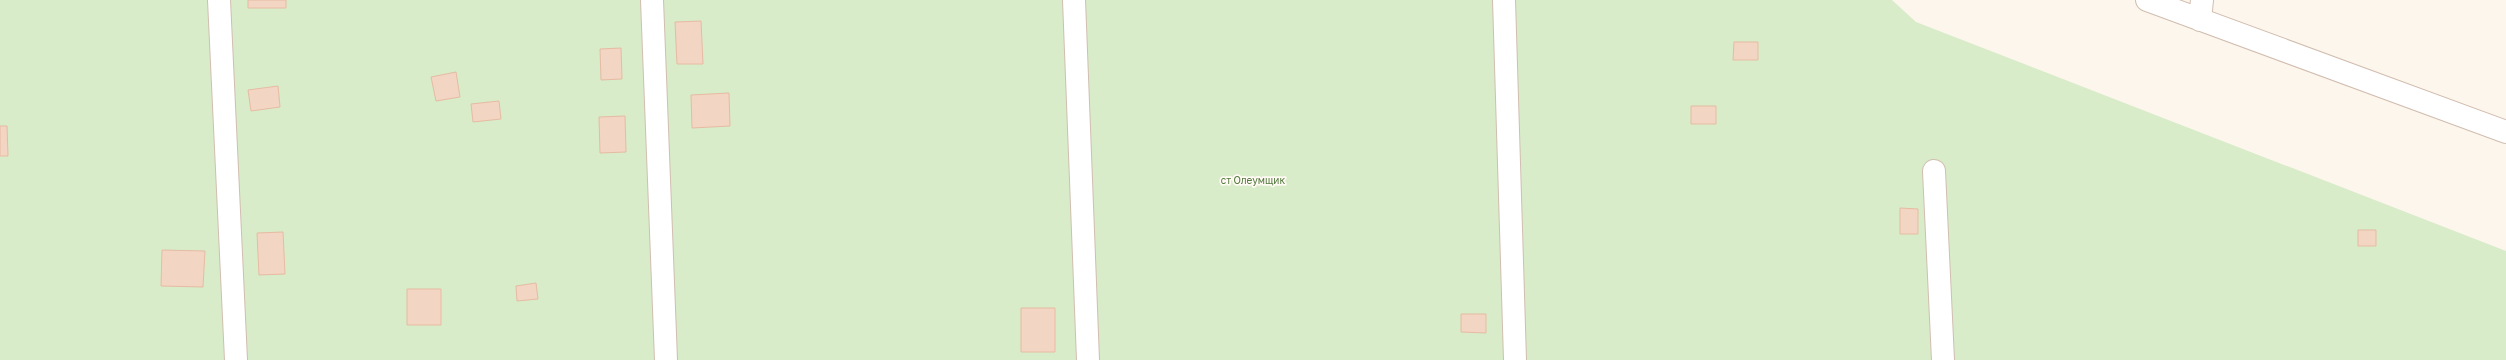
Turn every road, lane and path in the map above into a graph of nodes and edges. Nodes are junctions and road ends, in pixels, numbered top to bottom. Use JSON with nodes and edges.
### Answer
{"nodes":[{"id":1,"x":219,"y":0,"type":"edge"},
{"id":2,"x":652,"y":0,"type":"edge"},
{"id":3,"x":1074,"y":0,"type":"edge"},
{"id":4,"x":1504,"y":0,"type":"edge"},
{"id":5,"x":2147,"y":0,"type":"edge"},
{"id":6,"x":2201,"y":10,"type":"edge"},
{"id":7,"x":2506,"y":132,"type":"edge"},
{"id":8,"x":1934,"y":171,"type":"dead end"},
{"id":9,"x":236,"y":360,"type":"edge"},
{"id":10,"x":666,"y":360,"type":"edge"},
{"id":11,"x":1088,"y":360,"type":"edge"},
{"id":12,"x":1515,"y":360,"type":"edge"},
{"id":13,"x":1943,"y":360,"type":"edge"}],
"edges":[{"from":1,"to":9,"type":"street"},
{"from":2,"to":10,"type":"street"},
{"from":3,"to":11,"type":"street"},
{"from":4,"to":12,"type":"street"},
{"from":5,"to":6,"type":"street"},
{"from":6,"to":7,"type":"street"},
{"from":8,"to":13,"type":"street"}]}
